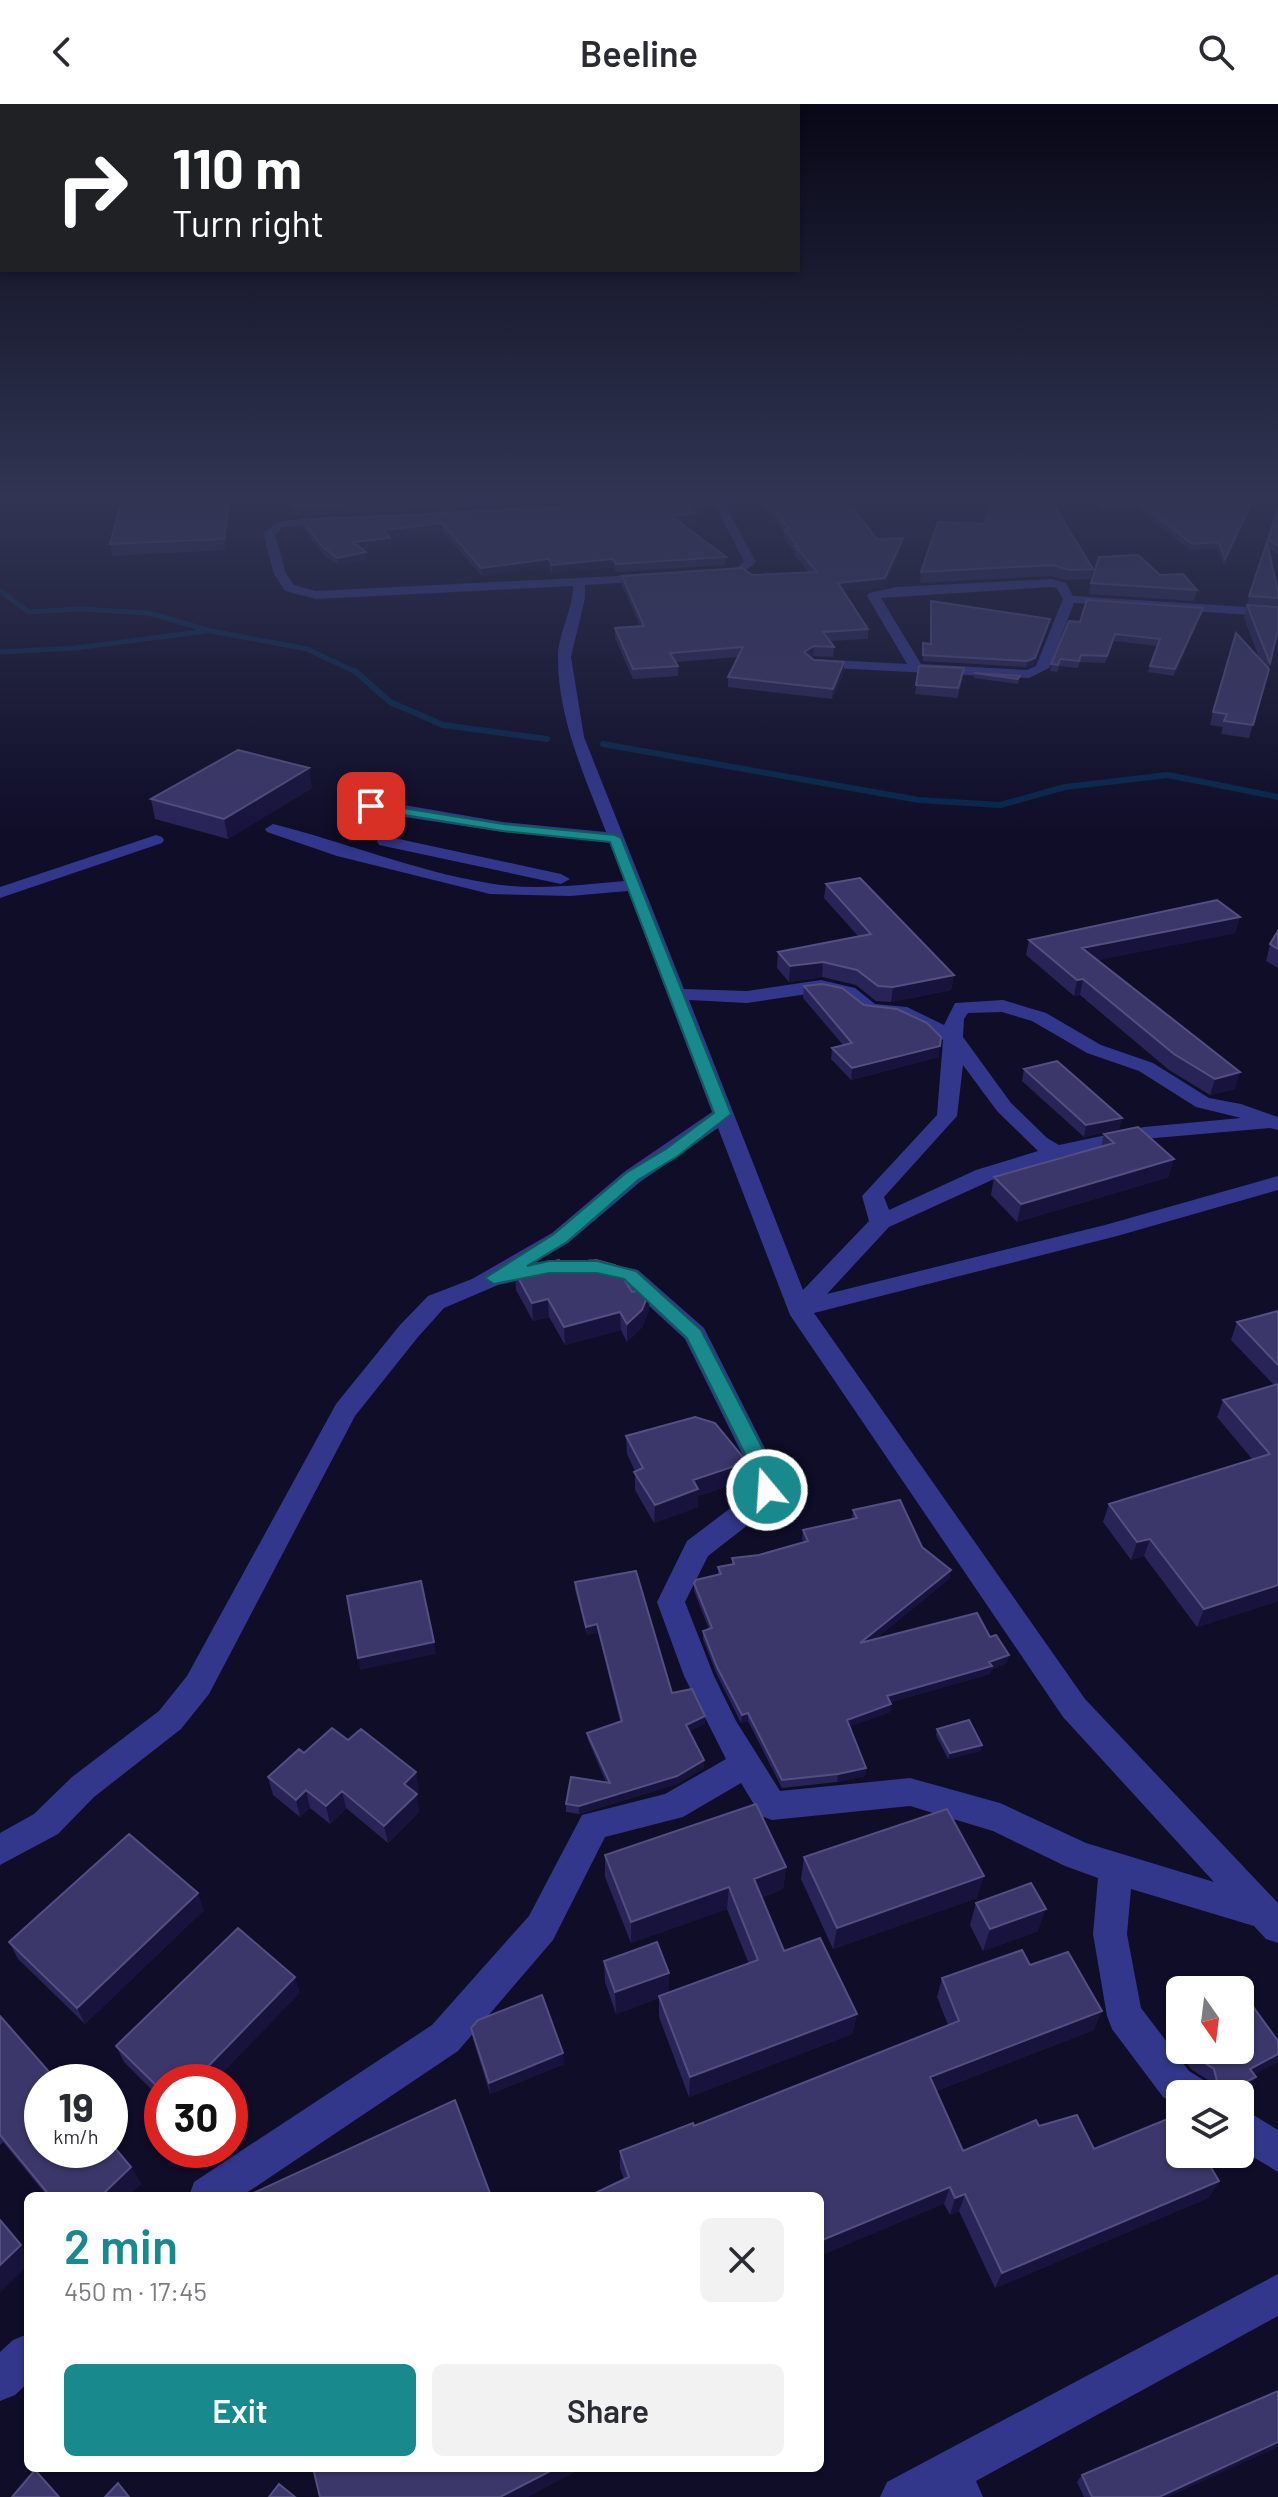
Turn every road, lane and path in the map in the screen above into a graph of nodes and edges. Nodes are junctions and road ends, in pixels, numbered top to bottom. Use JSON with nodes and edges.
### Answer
{"nodes":[{"id":1,"x":576,"y":611,"type":"edge"},
{"id":2,"x":882,"y":611,"type":"edge"},
{"id":3,"x":1064,"y":611,"type":"edge"},
{"id":4,"x":1243,"y":611,"type":"edge"},
{"id":5,"x":1278,"y":613,"type":"edge"},
{"id":6,"x":813,"y":663,"type":"edge"},
{"id":7,"x":917,"y":669,"type":"junction"},
{"id":8,"x":345,"y":804,"type":"dead end"},
{"id":9,"x":273,"y":829,"type":"dead end"},
{"id":10,"x":615,"y":838,"type":"junction"},
{"id":11,"x":156,"y":840,"type":"dead end"},
{"id":12,"x":385,"y":841,"type":"dead end"},
{"id":13,"x":633,"y":885,"type":"junction"},
{"id":14,"x":606,"y":888,"type":"junction"},
{"id":15,"x":0,"y":893,"type":"edge"},
{"id":16,"x":675,"y":994,"type":"junction"},
{"id":17,"x":953,"y":1037,"type":"junction"},
{"id":18,"x":723,"y":1114,"type":"junction"},
{"id":19,"x":1274,"y":1123,"type":"edge"},
{"id":20,"x":1056,"y":1152,"type":"junction"},
{"id":21,"x":1278,"y":1183,"type":"edge"},
{"id":22,"x":881,"y":1222,"type":"junction"},
{"id":23,"x":494,"y":1278,"type":"junction"},
{"id":24,"x":799,"y":1309,"type":"junction"},
{"id":25,"x":746,"y":1764,"type":"junction"},
{"id":26,"x":0,"y":1850,"type":"edge"},
{"id":27,"x":1116,"y":1869,"type":"junction"},
{"id":28,"x":1270,"y":1920,"type":"edge"},
{"id":29,"x":1173,"y":2080,"type":"edge"},
{"id":30,"x":1254,"y":2136,"type":"edge"},
{"id":31,"x":1278,"y":2153,"type":"edge"},
{"id":32,"x":214,"y":2192,"type":"edge"},
{"id":33,"x":1278,"y":2294,"type":"edge"},
{"id":34,"x":24,"y":2359,"type":"edge"},
{"id":35,"x":0,"y":2380,"type":"edge"},
{"id":36,"x":955,"y":2484,"type":"edge"},
{"id":37,"x":902,"y":2497,"type":"edge"}],
"edges":[{"from":1,"to":10,"type":"street"},
{"from":2,"to":7,"type":"street"},
{"from":3,"to":7,"type":"street"},
{"from":4,"to":5,"type":"street"},
{"from":6,"to":7,"type":"street"},
{"from":8,"to":10,"type":"street"},
{"from":9,"to":14,"type":"street"},
{"from":10,"to":13,"type":"street"},
{"from":11,"to":15,"type":"street"},
{"from":12,"to":14,"type":"street"},
{"from":13,"to":14,"type":"street"},
{"from":13,"to":16,"type":"street"},
{"from":16,"to":17,"type":"street"},
{"from":16,"to":18,"type":"street"},
{"from":17,"to":19,"type":"street"},
{"from":17,"to":20,"type":"street"},
{"from":17,"to":22,"type":"street"},
{"from":18,"to":23,"type":"street"},
{"from":18,"to":24,"type":"street"},
{"from":19,"to":20,"type":"street"},
{"from":20,"to":22,"type":"street"},
{"from":21,"to":24,"type":"street"},
{"from":22,"to":24,"type":"street"},
{"from":23,"to":25,"type":"street"},
{"from":23,"to":26,"type":"street"},
{"from":24,"to":28,"type":"street"},
{"from":25,"to":27,"type":"street"},
{"from":25,"to":32,"type":"street"},
{"from":27,"to":28,"type":"street"},
{"from":27,"to":29,"type":"street"},
{"from":30,"to":31,"type":"street"},
{"from":33,"to":36,"type":"street"},
{"from":34,"to":35,"type":"street"},
{"from":36,"to":37,"type":"street"}]}
